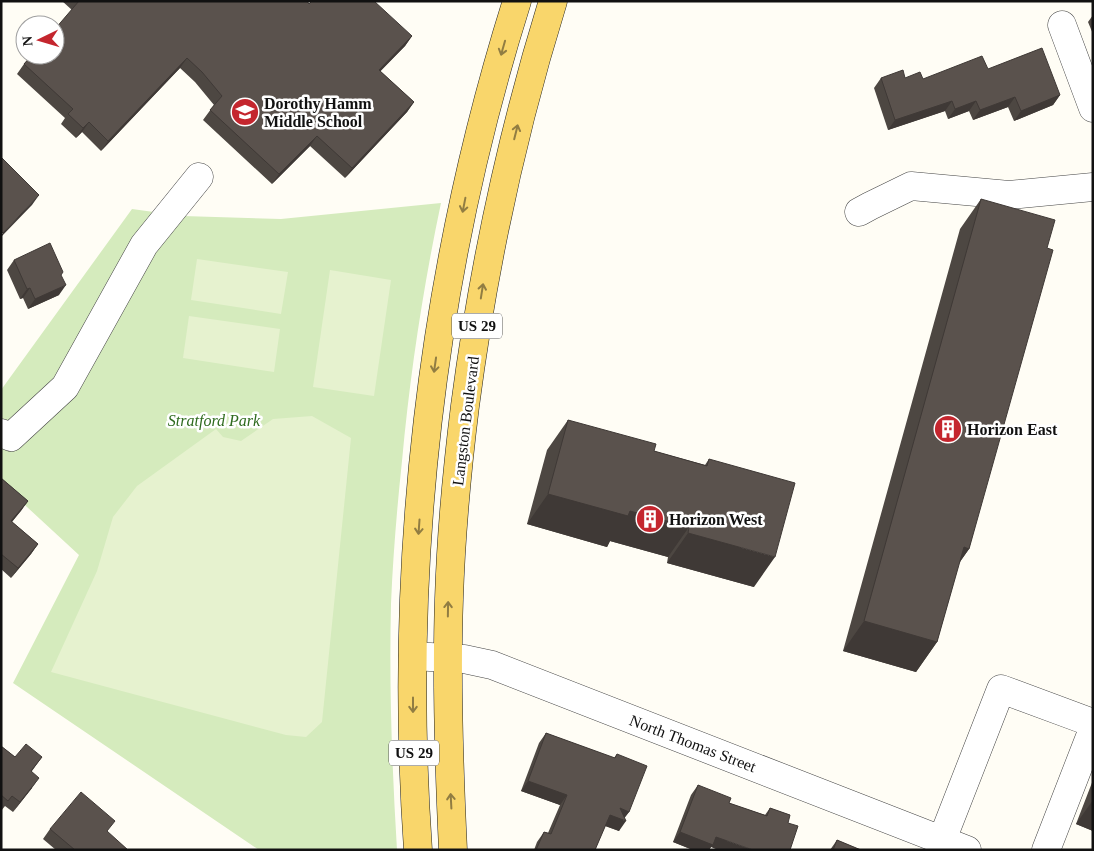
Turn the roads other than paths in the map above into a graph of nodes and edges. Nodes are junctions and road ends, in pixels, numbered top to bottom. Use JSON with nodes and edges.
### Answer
{"nodes":[{"id":1,"x":517,"y":1,"type":"edge"},
{"id":2,"x":553,"y":1,"type":"edge"},
{"id":3,"x":1062,"y":25,"type":"dead end"},
{"id":4,"x":1093,"y":108,"type":"edge"},
{"id":5,"x":199,"y":177,"type":"dead end"},
{"id":6,"x":1093,"y":187,"type":"edge"},
{"id":7,"x":859,"y":212,"type":"dead end"},
{"id":8,"x":1,"y":433,"type":"edge"},
{"id":9,"x":413,"y":656,"type":"junction"},
{"id":10,"x":448,"y":657,"type":"junction"},
{"id":11,"x":1093,"y":723,"type":"edge"},
{"id":12,"x":1093,"y":729,"type":"edge"},
{"id":13,"x":942,"y":840,"type":"junction"},
{"id":14,"x":418,"y":850,"type":"edge"},
{"id":15,"x":454,"y":850,"type":"edge"},
{"id":16,"x":967,"y":850,"type":"edge"},
{"id":17,"x":1046,"y":850,"type":"edge"}],
"edges":[{"from":1,"to":9,"type":"main road","number":"US 29","one_way":true},
{"from":10,"to":2,"type":"main road","name":"Langston Boulevard","number":"US 29","one_way":true},
{"from":3,"to":4,"type":"street"},
{"from":5,"to":8,"type":"street"},
{"from":6,"to":7,"type":"street"},
{"from":9,"to":10,"type":"street","name":"North Thomas Street"},
{"from":9,"to":14,"type":"main road","number":"US 29","one_way":true},
{"from":10,"to":13,"type":"street","name":"North Thomas Street"},
{"from":15,"to":10,"type":"main road","name":"Langston Boulevard","number":"US 29","one_way":true},
{"from":11,"to":13,"type":"street"},
{"from":12,"to":17,"type":"street"},
{"from":13,"to":16,"type":"street","name":"North Thomas Street"}]}
